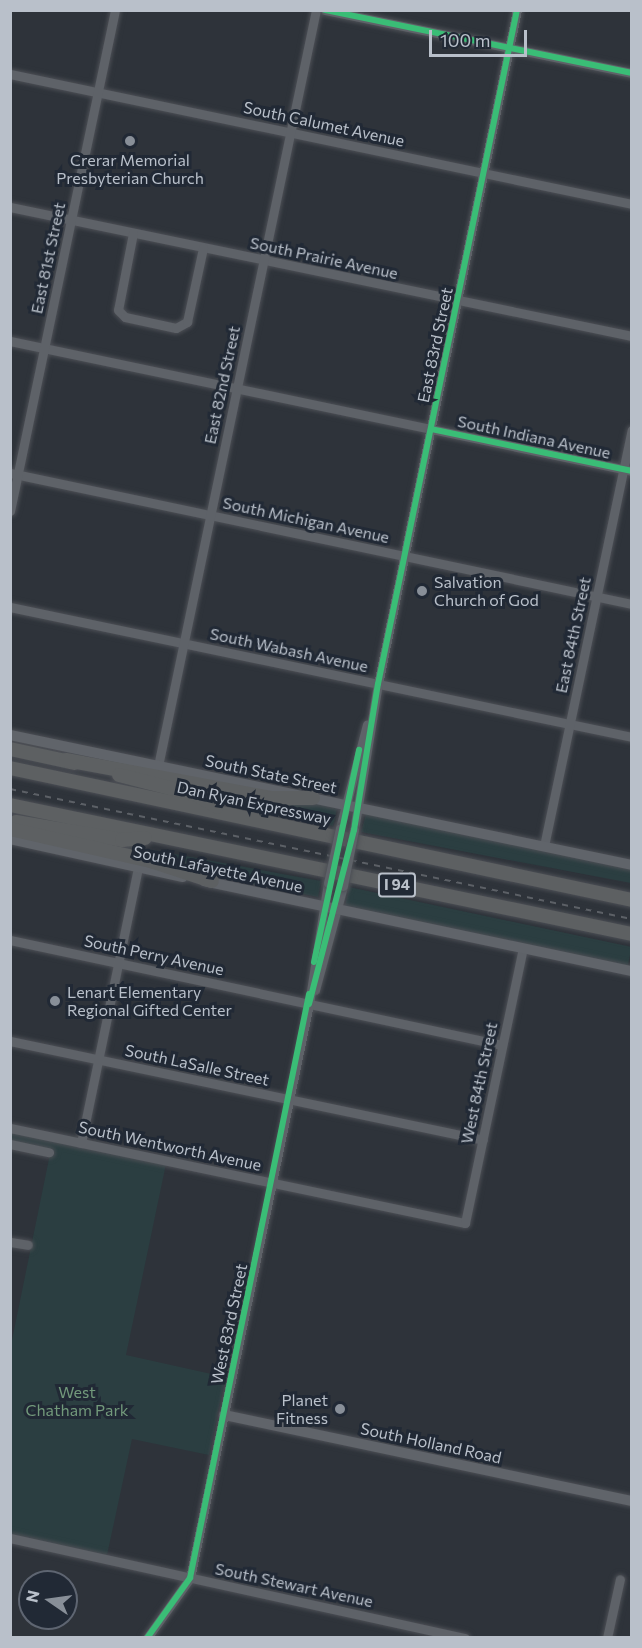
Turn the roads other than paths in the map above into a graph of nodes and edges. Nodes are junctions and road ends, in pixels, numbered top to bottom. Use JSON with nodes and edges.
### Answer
{"nodes":[{"id":1,"x":115,"y":10,"type":"edge"},
{"id":2,"x":316,"y":10,"type":"edge"},
{"id":3,"x":326,"y":10,"type":"edge"},
{"id":4,"x":517,"y":10,"type":"edge"},
{"id":5,"x":510,"y":47,"type":"junction"},
{"id":6,"x":632,"y":73,"type":"edge"},
{"id":7,"x":10,"y":74,"type":"edge"},
{"id":8,"x":98,"y":92,"type":"junction"},
{"id":9,"x":290,"y":133,"type":"junction"},
{"id":10,"x":484,"y":173,"type":"junction"},
{"id":11,"x":632,"y":204,"type":"edge"},
{"id":12,"x":10,"y":207,"type":"edge"},
{"id":13,"x":71,"y":220,"type":"junction"},
{"id":14,"x":133,"y":233,"type":"junction"},
{"id":15,"x":203,"y":248,"type":"junction"},
{"id":16,"x":264,"y":261,"type":"junction"},
{"id":17,"x":458,"y":301,"type":"junction"},
{"id":18,"x":632,"y":336,"type":"edge"},
{"id":19,"x":10,"y":341,"type":"edge"},
{"id":20,"x":45,"y":348,"type":"junction"},
{"id":21,"x":237,"y":389,"type":"junction"},
{"id":22,"x":431,"y":429,"type":"junction"},
{"id":23,"x":632,"y":430,"type":"edge"},
{"id":24,"x":627,"y":470,"type":"edge"},
{"id":25,"x":14,"y":474,"type":"edge"},
{"id":26,"x":10,"y":511,"type":"edge"},
{"id":27,"x":210,"y":515,"type":"junction"},
{"id":28,"x":405,"y":556,"type":"junction"},
{"id":29,"x":597,"y":596,"type":"junction"},
{"id":30,"x":632,"y":604,"type":"edge"},
{"id":31,"x":10,"y":607,"type":"edge"},
{"id":32,"x":184,"y":643,"type":"junction"},
{"id":33,"x":378,"y":684,"type":"junction"},
{"id":34,"x":570,"y":724,"type":"junction"},
{"id":35,"x":10,"y":735,"type":"edge"},
{"id":36,"x":632,"y":737,"type":"edge"},
{"id":37,"x":10,"y":749,"type":"edge"},
{"id":38,"x":66,"y":760,"type":"junction"},
{"id":39,"x":158,"y":766,"type":"junction"},
{"id":40,"x":10,"y":768,"type":"edge"},
{"id":41,"x":313,"y":798,"type":"junction"},
{"id":42,"x":344,"y":804,"type":"junction"},
{"id":43,"x":10,"y":805,"type":"edge"},
{"id":44,"x":358,"y":807,"type":"junction"},
{"id":45,"x":226,"y":813,"type":"junction"},
{"id":46,"x":10,"y":821,"type":"edge"},
{"id":47,"x":10,"y":830,"type":"edge"},
{"id":48,"x":162,"y":836,"type":"junction"},
{"id":49,"x":10,"y":839,"type":"edge"},
{"id":50,"x":544,"y":846,"type":"junction"},
{"id":51,"x":632,"y":865,"type":"edge"},
{"id":52,"x":138,"y":867,"type":"junction"},
{"id":53,"x":212,"y":881,"type":"junction"},
{"id":54,"x":632,"y":895,"type":"edge"},
{"id":55,"x":617,"y":897,"type":"junction"},
{"id":56,"x":632,"y":900,"type":"edge"},
{"id":57,"x":323,"y":907,"type":"junction"},
{"id":58,"x":337,"y":909,"type":"junction"},
{"id":59,"x":632,"y":934,"type":"edge"},
{"id":60,"x":10,"y":940,"type":"edge"},
{"id":61,"x":523,"y":948,"type":"junction"},
{"id":62,"x":118,"y":963,"type":"junction"},
{"id":63,"x":632,"y":971,"type":"edge"},
{"id":64,"x":309,"y":1004,"type":"junction"},
{"id":65,"x":10,"y":1041,"type":"edge"},
{"id":66,"x":502,"y":1045,"type":"junction"},
{"id":67,"x":99,"y":1059,"type":"junction"},
{"id":68,"x":289,"y":1100,"type":"junction"},
{"id":69,"x":10,"y":1128,"type":"edge"},
{"id":70,"x":483,"y":1140,"type":"junction"},
{"id":71,"x":81,"y":1143,"type":"junction"},
{"id":72,"x":10,"y":1144,"type":"edge"},
{"id":73,"x":49,"y":1152,"type":"dead end"},
{"id":74,"x":272,"y":1183,"type":"junction"},
{"id":75,"x":465,"y":1223,"type":"joint"},
{"id":76,"x":10,"y":1242,"type":"edge"},
{"id":77,"x":27,"y":1245,"type":"dead end"},
{"id":78,"x":224,"y":1415,"type":"junction"},
{"id":79,"x":632,"y":1501,"type":"edge"},
{"id":80,"x":10,"y":1538,"type":"edge"},
{"id":81,"x":190,"y":1578,"type":"junction"},
{"id":82,"x":620,"y":1579,"type":"dead end"},
{"id":83,"x":147,"y":1638,"type":"edge"},
{"id":84,"x":465,"y":1638,"type":"edge"},
{"id":85,"x":607,"y":1638,"type":"edge"}],
"edges":[{"from":1,"to":8,"type":"street","name":"East 81st Street"},
{"from":2,"to":9,"type":"street","name":"East 82nd Street"},
{"from":3,"to":5,"type":"street"},
{"from":4,"to":5,"type":"street","name":"East 83rd Street"},
{"from":5,"to":6,"type":"street"},
{"from":5,"to":10,"type":"street","name":"East 83rd Street"},
{"from":7,"to":8,"type":"street","name":"South Calumet Avenue"},
{"from":8,"to":9,"type":"street","name":"South Calumet Avenue"},
{"from":8,"to":13,"type":"street","name":"East 81st Street"},
{"from":9,"to":10,"type":"street","name":"South Calumet Avenue"},
{"from":9,"to":16,"type":"street","name":"East 82nd Street"},
{"from":10,"to":11,"type":"street","name":"South Calumet Avenue"},
{"from":10,"to":17,"type":"street","name":"East 83rd Street"},
{"from":12,"to":13,"type":"street","name":"South Prairie Avenue"},
{"from":13,"to":14,"type":"street","name":"South Prairie Avenue"},
{"from":13,"to":20,"type":"street","name":"East 81st Street"},
{"from":14,"to":15,"type":"street","name":"South Prairie Avenue"},
{"from":14,"to":15,"type":"street"},
{"from":15,"to":16,"type":"street","name":"South Prairie Avenue"},
{"from":16,"to":17,"type":"street","name":"South Prairie Avenue"},
{"from":16,"to":21,"type":"street","name":"East 82nd Street"},
{"from":17,"to":18,"type":"street","name":"South Prairie Avenue"},
{"from":17,"to":22,"type":"street","name":"East 83rd Street"},
{"from":19,"to":20,"type":"street","name":"South Indiana Avenue"},
{"from":20,"to":21,"type":"street","name":"South Indiana Avenue"},
{"from":20,"to":25,"type":"street","name":"East 81st Street"},
{"from":21,"to":22,"type":"street","name":"South Indiana Avenue"},
{"from":21,"to":27,"type":"street","name":"East 82nd Street"},
{"from":22,"to":24,"type":"street","name":"South Indiana Avenue"},
{"from":22,"to":28,"type":"street","name":"East 83rd Street"},
{"from":23,"to":24,"type":"street","name":"East 84th Street"},
{"from":24,"to":29,"type":"street","name":"East 84th Street"},
{"from":25,"to":26,"type":"street","name":"East 81st Street"},
{"from":25,"to":27,"type":"street","name":"South Michigan Avenue"},
{"from":27,"to":28,"type":"street","name":"South Michigan Avenue"},
{"from":27,"to":32,"type":"street","name":"East 82nd Street"},
{"from":28,"to":29,"type":"street","name":"South Michigan Avenue"},
{"from":28,"to":33,"type":"street","name":"East 83rd Street"},
{"from":29,"to":30,"type":"street","name":"South Michigan Avenue"},
{"from":29,"to":34,"type":"street","name":"East 84th Street"},
{"from":31,"to":32,"type":"street","name":"South Wabash Avenue"},
{"from":32,"to":33,"type":"street","name":"South Wabash Avenue"},
{"from":32,"to":39,"type":"street","name":"East 82nd Street"},
{"from":33,"to":34,"type":"street","name":"South Wabash Avenue"},
{"from":33,"to":42,"type":"street","name":"East 83rd Street"},
{"from":33,"to":44,"type":"street","name":"East 83rd Street"},
{"from":34,"to":36,"type":"street","name":"South Wabash Avenue"},
{"from":34,"to":50,"type":"street","name":"East 84th Street"},
{"from":35,"to":39,"type":"main road","name":"South State Street"},
{"from":37,"to":38,"type":"highway"},
{"from":38,"to":41,"type":"highway"},
{"from":38,"to":45,"type":"highway"},
{"from":39,"to":41,"type":"main road","name":"South State Street"},
{"from":40,"to":45,"type":"highway","name":"Dan Ryan Expressway","number":"I 94"},
{"from":41,"to":42,"type":"main road","name":"South State Street"},
{"from":42,"to":44,"type":"main road","name":"South State Street"},
{"from":42,"to":57,"type":"street","name":"West 83rd Street","bridge":true},
{"from":43,"to":48,"type":"highway","number":"I 94"},
{"from":44,"to":50,"type":"main road","name":"South State Street"},
{"from":44,"to":58,"type":"street","name":"West 83rd Street","bridge":true},
{"from":45,"to":55,"type":"highway","name":"Dan Ryan Expressway","number":"I 94"},
{"from":46,"to":48,"type":"highway"},
{"from":47,"to":53,"type":"highway"},
{"from":48,"to":59,"type":"highway","number":"I 94"},
{"from":49,"to":52,"type":"main road","name":"South Lafayette Avenue"},
{"from":50,"to":51,"type":"main road","name":"South State Street"},
{"from":52,"to":53,"type":"main road","name":"South Lafayette Avenue"},
{"from":52,"to":62,"type":"street"},
{"from":53,"to":57,"type":"main road","name":"South Lafayette Avenue"},
{"from":54,"to":55,"type":"highway"},
{"from":55,"to":56,"type":"highway","name":"Dan Ryan Expressway","number":"I 94"},
{"from":57,"to":58,"type":"main road","name":"South Lafayette Avenue"},
{"from":57,"to":64,"type":"street","name":"West 83rd Street"},
{"from":58,"to":61,"type":"main road","name":"South Lafayette Avenue"},
{"from":58,"to":64,"type":"street","name":"West 83rd Street"},
{"from":60,"to":62,"type":"street","name":"South Perry Avenue"},
{"from":61,"to":63,"type":"main road","name":"South Lafayette Avenue"},
{"from":61,"to":66,"type":"street","name":"West 84th Street"},
{"from":62,"to":64,"type":"street","name":"South Perry Avenue"},
{"from":62,"to":67,"type":"street"},
{"from":64,"to":66,"type":"street","name":"South Perry Avenue"},
{"from":64,"to":68,"type":"street","name":"West 83rd Street"},
{"from":65,"to":67,"type":"street","name":"South LaSalle Street"},
{"from":66,"to":70,"type":"street","name":"West 84th Street"},
{"from":67,"to":68,"type":"street","name":"South LaSalle Street"},
{"from":67,"to":71,"type":"street"},
{"from":68,"to":70,"type":"street","name":"South LaSalle Street"},
{"from":68,"to":74,"type":"street","name":"West 83rd Street"},
{"from":69,"to":71,"type":"street","name":"South Wentworth Avenue"},
{"from":70,"to":75,"type":"street","name":"West 84th Street"},
{"from":71,"to":74,"type":"street","name":"South Wentworth Avenue"},
{"from":72,"to":73,"type":"street"},
{"from":74,"to":75,"type":"street","name":"South Wentworth Avenue"},
{"from":74,"to":78,"type":"street","name":"West 83rd Street"},
{"from":76,"to":77,"type":"street"},
{"from":78,"to":79,"type":"main road","name":"South Holland Road"},
{"from":78,"to":81,"type":"street","name":"West 83rd Street"},
{"from":80,"to":81,"type":"street","name":"South Stewart Avenue"},
{"from":81,"to":83,"type":"street","name":"West 83rd Street"},
{"from":81,"to":84,"type":"street","name":"South Stewart Avenue"},
{"from":82,"to":85,"type":"street"}]}
